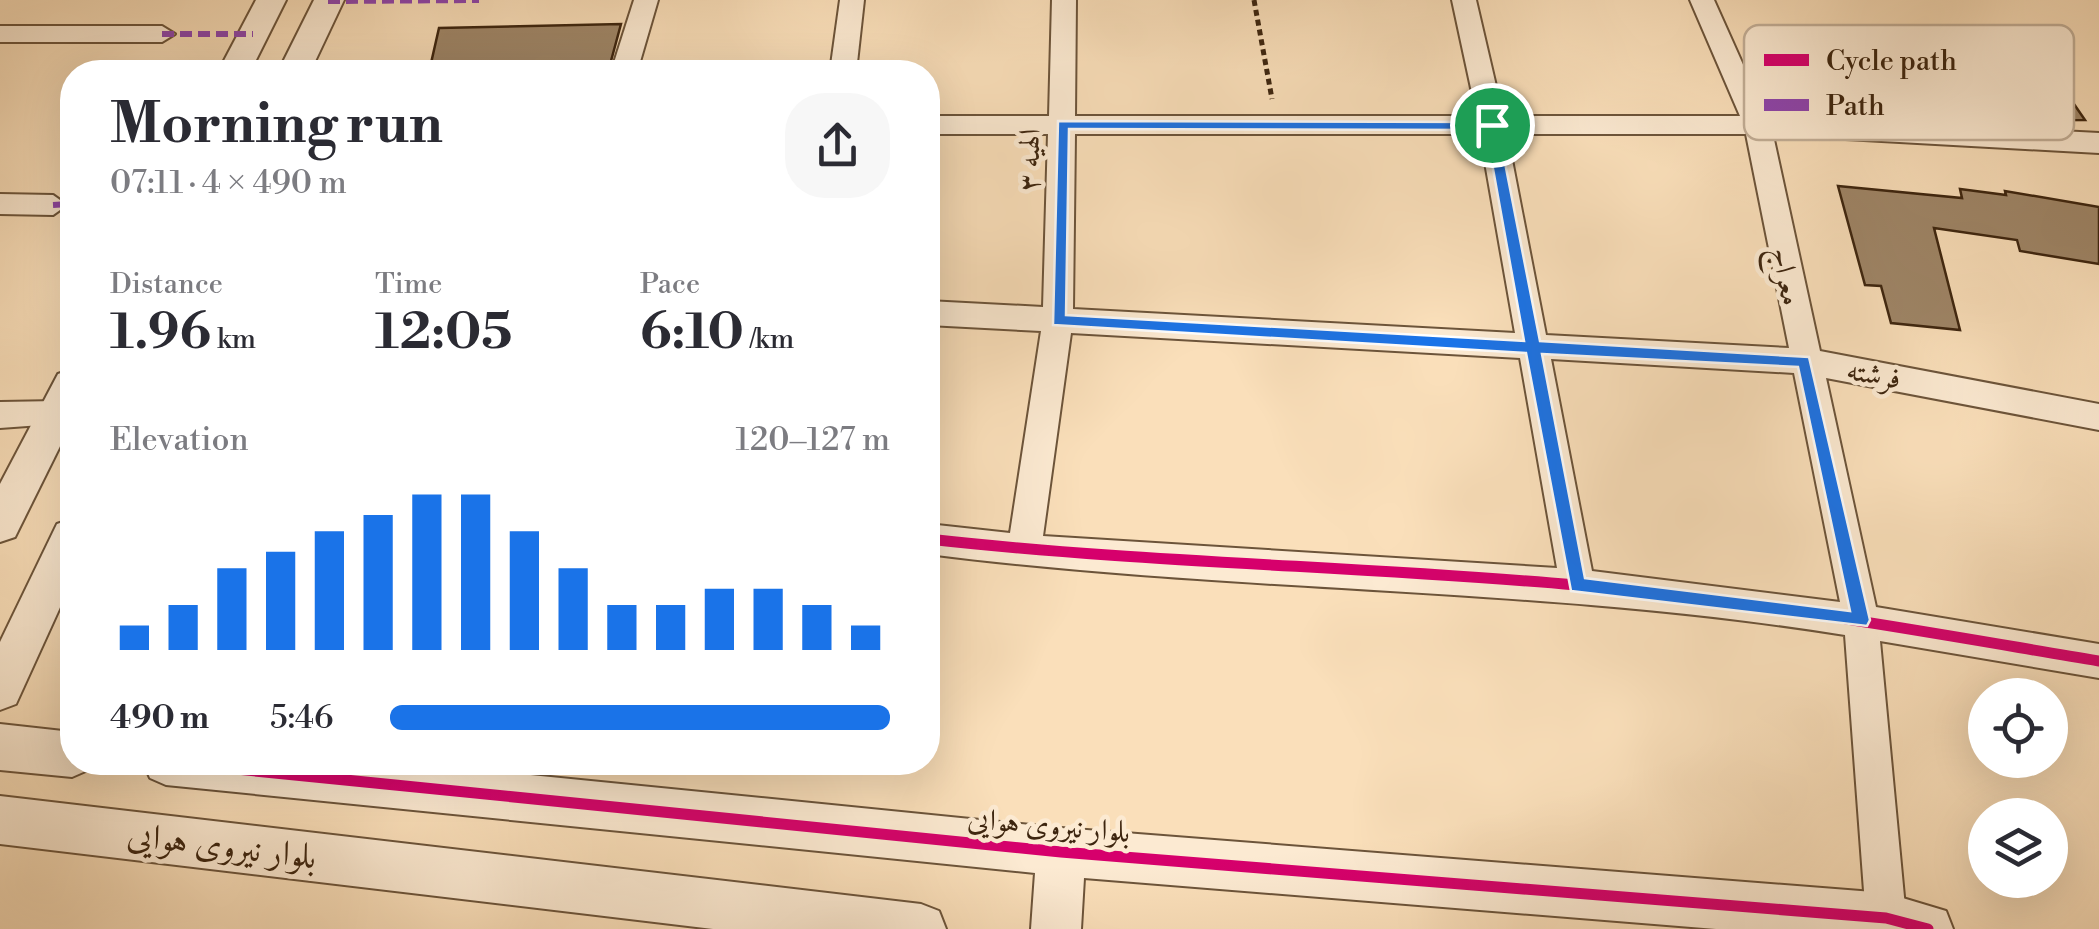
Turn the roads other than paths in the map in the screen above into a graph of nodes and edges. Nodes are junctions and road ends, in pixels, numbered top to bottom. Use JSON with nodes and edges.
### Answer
{"nodes":[{"id":1,"x":271,"y":0,"type":"edge"},
{"id":2,"x":329,"y":0,"type":"edge"},
{"id":3,"x":646,"y":0,"type":"edge"},
{"id":4,"x":852,"y":0,"type":"edge"},
{"id":5,"x":1064,"y":0,"type":"edge"},
{"id":6,"x":1464,"y":0,"type":"edge"},
{"id":7,"x":1702,"y":0,"type":"edge"},
{"id":8,"x":0,"y":34,"type":"edge"},
{"id":9,"x":162,"y":34,"type":"dead end"},
{"id":10,"x":240,"y":60,"type":"edge"},
{"id":11,"x":300,"y":60,"type":"edge"},
{"id":12,"x":628,"y":60,"type":"edge"},
{"id":13,"x":844,"y":60,"type":"edge"},
{"id":14,"x":1744,"y":94,"type":"edge"},
{"id":15,"x":940,"y":124,"type":"edge"},
{"id":16,"x":1062,"y":125,"type":"junction"},
{"id":17,"x":1492,"y":125,"type":"junction"},
{"id":18,"x":1744,"y":125,"type":"edge"},
{"id":19,"x":1761,"y":140,"type":"edge"},
{"id":20,"x":2042,"y":140,"type":"edge"},
{"id":21,"x":2099,"y":143,"type":"edge"},
{"id":22,"x":0,"y":204,"type":"edge"},
{"id":23,"x":54,"y":205,"type":"dead end"},
{"id":24,"x":940,"y":313,"type":"edge"},
{"id":25,"x":1058,"y":320,"type":"junction"},
{"id":26,"x":1533,"y":347,"type":"junction"},
{"id":27,"x":1804,"y":361,"type":"junction"},
{"id":28,"x":60,"y":401,"type":"edge"},
{"id":29,"x":60,"y":410,"type":"edge"},
{"id":30,"x":0,"y":415,"type":"edge"},
{"id":31,"x":2099,"y":417,"type":"edge"},
{"id":32,"x":0,"y":524,"type":"edge"},
{"id":33,"x":940,"y":541,"type":"edge"},
{"id":34,"x":1024,"y":552,"type":"junction"},
{"id":35,"x":60,"y":562,"type":"edge"},
{"id":36,"x":1578,"y":585,"type":"junction"},
{"id":37,"x":1861,"y":620,"type":"junction"},
{"id":38,"x":2099,"y":662,"type":"edge"},
{"id":39,"x":0,"y":689,"type":"edge"},
{"id":40,"x":0,"y":747,"type":"edge"},
{"id":41,"x":60,"y":753,"type":"edge"},
{"id":42,"x":409,"y":775,"type":"edge"},
{"id":43,"x":0,"y":820,"type":"edge"},
{"id":44,"x":1060,"y":852,"type":"junction"},
{"id":45,"x":1900,"y":925,"type":"edge"},
{"id":46,"x":920,"y":929,"type":"edge"},
{"id":47,"x":1056,"y":929,"type":"edge"}],
"edges":[{"from":1,"to":10,"type":"street"},
{"from":2,"to":11,"type":"street"},
{"from":3,"to":12,"type":"street"},
{"from":4,"to":13,"type":"street"},
{"from":5,"to":16,"type":"street","name":"الهیه ۳"},
{"from":6,"to":17,"type":"street"},
{"from":7,"to":14,"type":"street","name":"معراج"},
{"from":8,"to":9,"type":"street"},
{"from":15,"to":16,"type":"street"},
{"from":16,"to":17,"type":"street"},
{"from":16,"to":25,"type":"street","name":"الهیه ۳"},
{"from":17,"to":18,"type":"street"},
{"from":17,"to":26,"type":"street"},
{"from":19,"to":27,"type":"street","name":"معراج"},
{"from":20,"to":21,"type":"street"},
{"from":22,"to":23,"type":"street"},
{"from":24,"to":25,"type":"street","name":"فرشته"},
{"from":25,"to":26,"type":"street","name":"فرشته"},
{"from":25,"to":34,"type":"street","name":"الهیه ۳"},
{"from":26,"to":27,"type":"street","name":"فرشته"},
{"from":26,"to":36,"type":"street"},
{"from":27,"to":31,"type":"street","name":"فرشته"},
{"from":27,"to":37,"type":"street","name":"معراج"},
{"from":28,"to":30,"type":"street"},
{"from":29,"to":32,"type":"street"},
{"from":33,"to":34,"type":"street"},
{"from":34,"to":36,"type":"street"},
{"from":35,"to":39,"type":"street"},
{"from":36,"to":37,"type":"street"},
{"from":37,"to":38,"type":"street"},
{"from":37,"to":45,"type":"street","name":"معراج"},
{"from":40,"to":41,"type":"street"},
{"from":42,"to":44,"type":"street","name":"بلوار نیروی هوایی"},
{"from":43,"to":46,"type":"street","name":"بلوار نیروی هوایی"},
{"from":44,"to":45,"type":"street","name":"بلوار نیروی هوایی"},
{"from":44,"to":47,"type":"street"}]}
